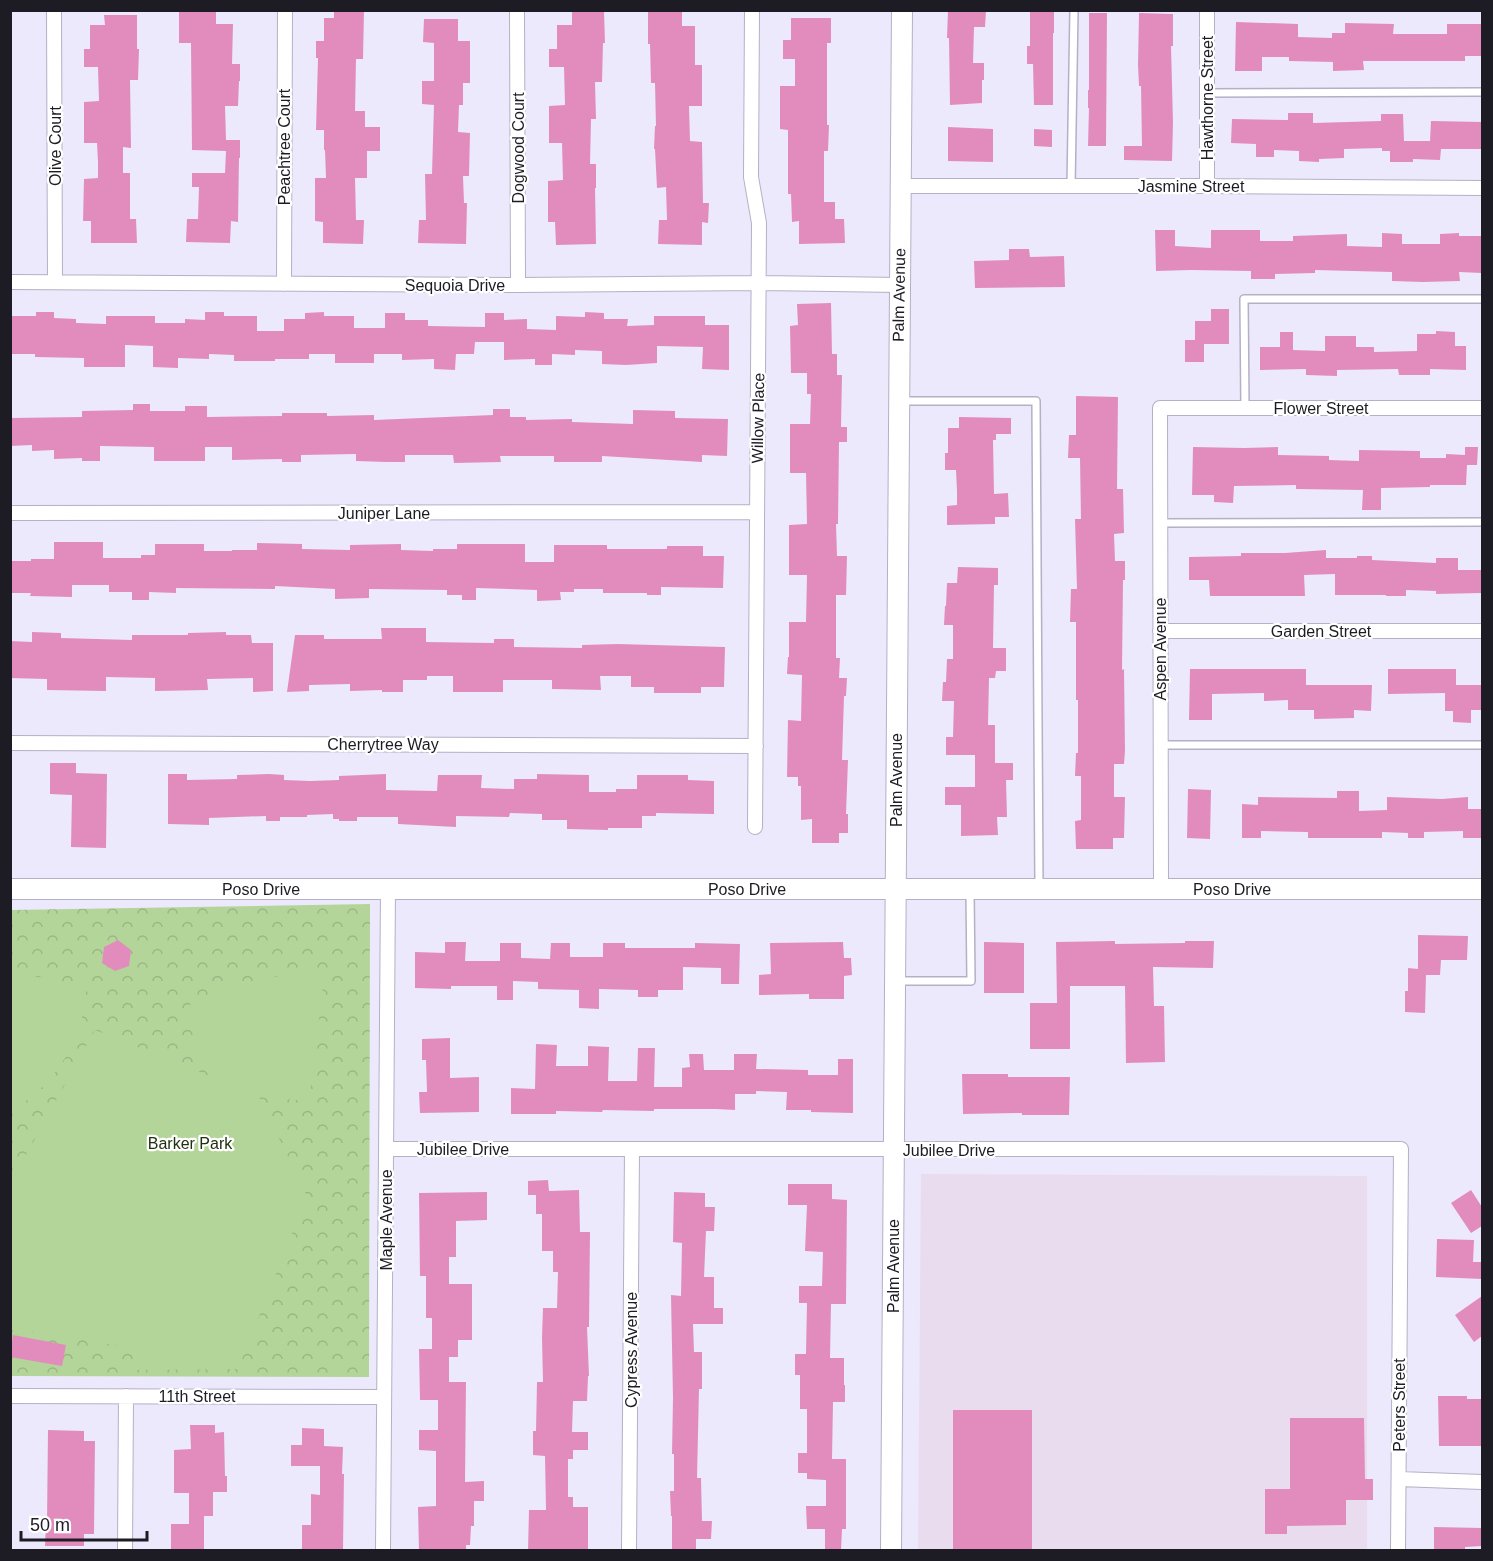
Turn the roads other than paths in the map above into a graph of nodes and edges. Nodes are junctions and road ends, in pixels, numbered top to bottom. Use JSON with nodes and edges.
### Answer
{"nodes":[{"id":1,"x":54,"y":10,"type":"edge"},
{"id":2,"x":285,"y":10,"type":"edge"},
{"id":3,"x":518,"y":10,"type":"edge"},
{"id":4,"x":752,"y":10,"type":"edge"},
{"id":5,"x":902,"y":10,"type":"edge"},
{"id":6,"x":1074,"y":10,"type":"edge"},
{"id":7,"x":1208,"y":10,"type":"edge"},
{"id":8,"x":1482,"y":92,"type":"edge"},
{"id":9,"x":1207,"y":93,"type":"junction"},
{"id":10,"x":900,"y":186,"type":"junction"},
{"id":11,"x":1071,"y":186,"type":"junction"},
{"id":12,"x":1207,"y":186,"type":"junction"},
{"id":13,"x":1482,"y":188,"type":"edge"},
{"id":14,"x":10,"y":282,"type":"edge"},
{"id":15,"x":55,"y":282,"type":"junction"},
{"id":16,"x":284,"y":284,"type":"junction"},
{"id":17,"x":759,"y":284,"type":"junction"},
{"id":18,"x":518,"y":285,"type":"junction"},
{"id":19,"x":899,"y":285,"type":"junction"},
{"id":20,"x":1482,"y":299,"type":"edge"},
{"id":21,"x":898,"y":401,"type":"junction"},
{"id":22,"x":1160,"y":408,"type":"joint"},
{"id":23,"x":1245,"y":408,"type":"junction"},
{"id":24,"x":1482,"y":408,"type":"edge"},
{"id":25,"x":757,"y":512,"type":"junction"},
{"id":26,"x":10,"y":513,"type":"edge"},
{"id":27,"x":1482,"y":522,"type":"edge"},
{"id":28,"x":1160,"y":523,"type":"junction"},
{"id":29,"x":1482,"y":631,"type":"edge"},
{"id":30,"x":1160,"y":632,"type":"junction"},
{"id":31,"x":10,"y":742,"type":"edge"},
{"id":32,"x":1161,"y":745,"type":"junction"},
{"id":33,"x":1482,"y":745,"type":"edge"},
{"id":34,"x":756,"y":746,"type":"junction"},
{"id":35,"x":755,"y":827,"type":"dead end"},
{"id":36,"x":10,"y":888,"type":"edge"},
{"id":37,"x":388,"y":888,"type":"junction"},
{"id":38,"x":895,"y":889,"type":"junction"},
{"id":39,"x":970,"y":889,"type":"junction"},
{"id":40,"x":1039,"y":889,"type":"junction"},
{"id":41,"x":1161,"y":889,"type":"junction"},
{"id":42,"x":1482,"y":889,"type":"edge"},
{"id":43,"x":895,"y":981,"type":"junction"},
{"id":44,"x":386,"y":1149,"type":"junction"},
{"id":45,"x":632,"y":1149,"type":"junction"},
{"id":46,"x":894,"y":1150,"type":"junction"},
{"id":47,"x":1400,"y":1260,"type":"joint"},
{"id":48,"x":10,"y":1396,"type":"edge"},
{"id":49,"x":126,"y":1396,"type":"junction"},
{"id":50,"x":384,"y":1397,"type":"junction"},
{"id":51,"x":1399,"y":1479,"type":"junction"},
{"id":52,"x":1482,"y":1482,"type":"edge"},
{"id":53,"x":125,"y":1551,"type":"edge"},
{"id":54,"x":383,"y":1551,"type":"edge"},
{"id":55,"x":630,"y":1551,"type":"edge"},
{"id":56,"x":891,"y":1551,"type":"edge"},
{"id":57,"x":1398,"y":1551,"type":"edge"}],
"edges":[{"from":1,"to":15,"type":"street","name":"Olive Court"},
{"from":2,"to":16,"type":"street","name":"Peachtree Court"},
{"from":3,"to":18,"type":"street","name":"Dogwood Court"},
{"from":4,"to":17,"type":"street","name":"Willow Place"},
{"from":5,"to":10,"type":"main road","name":"Palm Avenue"},
{"from":6,"to":11,"type":"lane"},
{"from":7,"to":9,"type":"street","name":"Hawthorne Street"},
{"from":8,"to":9,"type":"lane"},
{"from":9,"to":12,"type":"street","name":"Hawthorne Street"},
{"from":10,"to":11,"type":"street","name":"Jasmine Street"},
{"from":10,"to":19,"type":"main road","name":"Palm Avenue"},
{"from":11,"to":12,"type":"street","name":"Jasmine Street"},
{"from":12,"to":13,"type":"street","name":"Jasmine Street"},
{"from":14,"to":15,"type":"street","name":"Sequoia Drive"},
{"from":15,"to":16,"type":"street","name":"Sequoia Drive"},
{"from":16,"to":18,"type":"street","name":"Sequoia Drive"},
{"from":17,"to":18,"type":"street","name":"Sequoia Drive"},
{"from":17,"to":19,"type":"street","name":"Sequoia Drive"},
{"from":17,"to":25,"type":"street","name":"Willow Place"},
{"from":19,"to":21,"type":"main road","name":"Palm Avenue"},
{"from":20,"to":23,"type":"lane"},
{"from":21,"to":38,"type":"main road","name":"Palm Avenue"},
{"from":21,"to":40,"type":"lane"},
{"from":22,"to":23,"type":"street","name":"Flower Street"},
{"from":22,"to":28,"type":"street","name":"Aspen Avenue"},
{"from":23,"to":24,"type":"street","name":"Flower Street"},
{"from":25,"to":26,"type":"street","name":"Juniper Lane"},
{"from":25,"to":34,"type":"street","name":"Willow Place"},
{"from":27,"to":28,"type":"lane"},
{"from":28,"to":30,"type":"street","name":"Aspen Avenue"},
{"from":29,"to":30,"type":"street","name":"Garden Street"},
{"from":30,"to":32,"type":"street","name":"Aspen Avenue"},
{"from":31,"to":34,"type":"street","name":"Cherrytree Way"},
{"from":32,"to":33,"type":"lane"},
{"from":32,"to":41,"type":"street","name":"Aspen Avenue"},
{"from":34,"to":35,"type":"street","name":"Willow Place"},
{"from":36,"to":37,"type":"main road","name":"Poso Drive"},
{"from":37,"to":38,"type":"main road","name":"Poso Drive"},
{"from":37,"to":44,"type":"street","name":"Maple Avenue"},
{"from":38,"to":39,"type":"main road","name":"Poso Drive"},
{"from":38,"to":43,"type":"main road","name":"Palm Avenue"},
{"from":39,"to":40,"type":"main road","name":"Poso Drive"},
{"from":39,"to":43,"type":"lane"},
{"from":40,"to":41,"type":"main road","name":"Poso Drive"},
{"from":41,"to":42,"type":"main road","name":"Poso Drive"},
{"from":43,"to":46,"type":"main road","name":"Palm Avenue"},
{"from":44,"to":45,"type":"street","name":"Jubilee Drive"},
{"from":44,"to":50,"type":"street","name":"Maple Avenue"},
{"from":45,"to":46,"type":"street","name":"Jubilee Drive"},
{"from":45,"to":55,"type":"street","name":"Cypress Avenue"},
{"from":46,"to":47,"type":"street","name":"Jubilee Drive"},
{"from":46,"to":56,"type":"main road","name":"Palm Avenue"},
{"from":47,"to":51,"type":"street","name":"Peters Street"},
{"from":48,"to":49,"type":"street","name":"11th Street"},
{"from":49,"to":50,"type":"street","name":"11th Street"},
{"from":49,"to":53,"type":"street"},
{"from":50,"to":54,"type":"street","name":"Maple Avenue"},
{"from":51,"to":52,"type":"street"},
{"from":51,"to":57,"type":"street","name":"Peters Street"}]}
